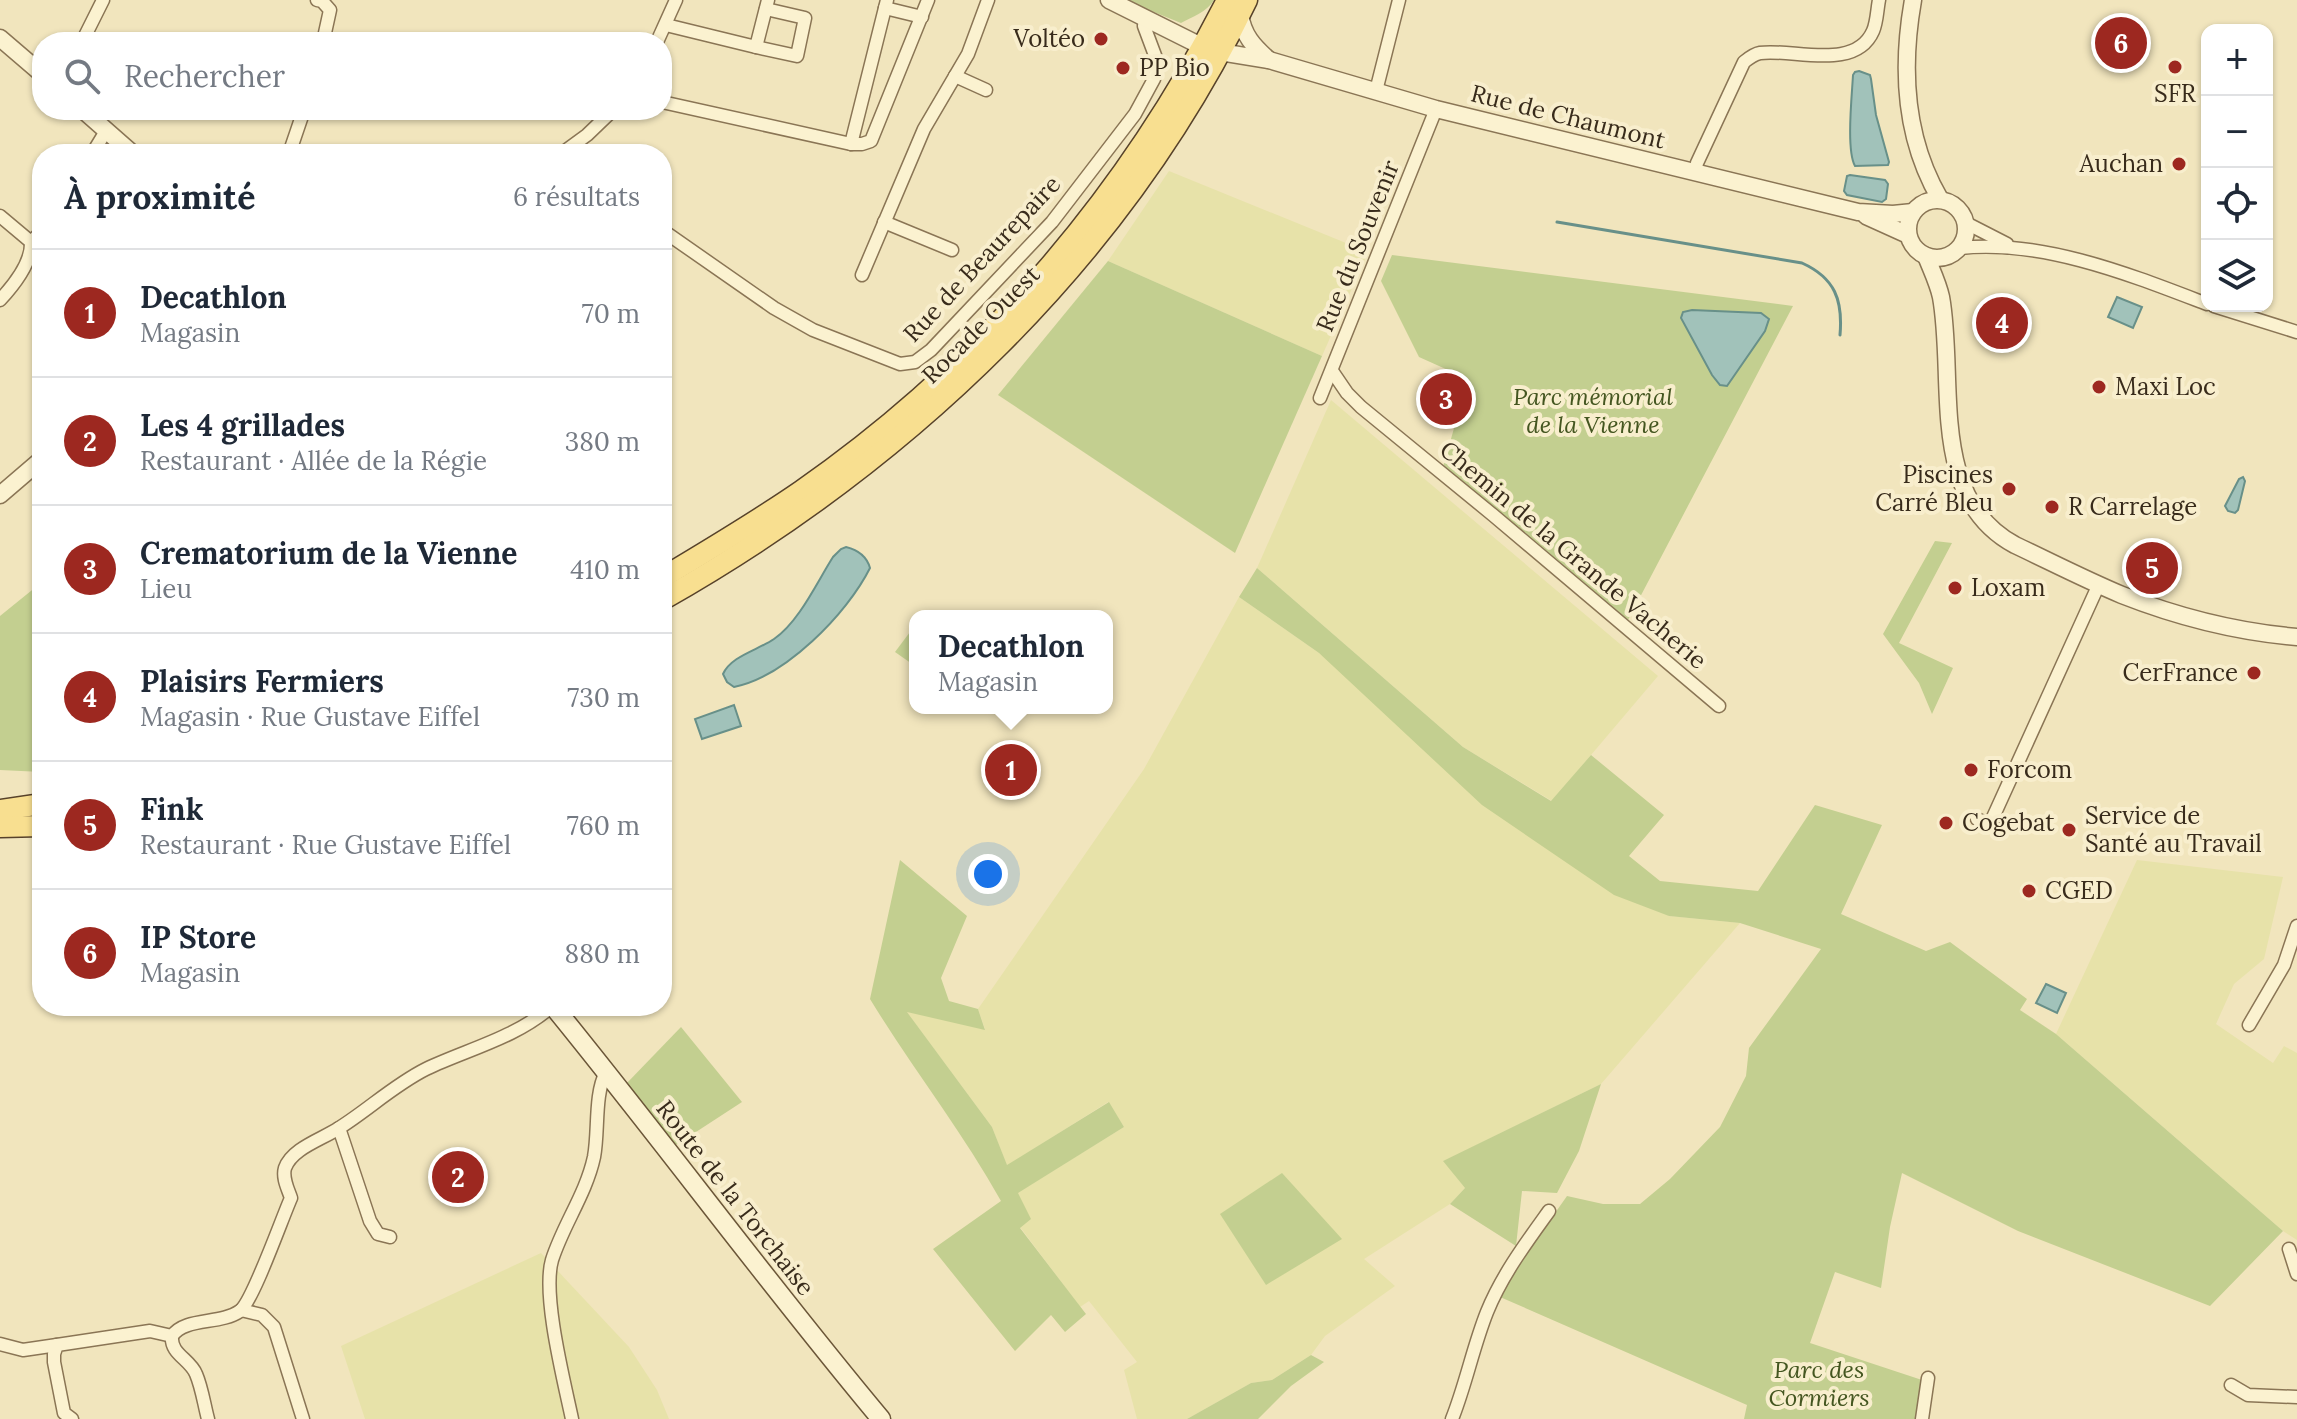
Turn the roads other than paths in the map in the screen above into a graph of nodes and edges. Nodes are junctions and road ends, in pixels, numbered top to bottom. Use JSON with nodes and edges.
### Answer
{"nodes":[{"id":1,"x":103,"y":0,"type":"edge"},
{"id":2,"x":320,"y":0,"type":"edge"},
{"id":3,"x":676,"y":0,"type":"edge"},
{"id":4,"x":928,"y":0,"type":"edge"},
{"id":5,"x":988,"y":0,"type":"edge"},
{"id":6,"x":1399,"y":0,"type":"edge"},
{"id":7,"x":1879,"y":0,"type":"edge"},
{"id":8,"x":1913,"y":0,"type":"edge"},
{"id":9,"x":1114,"y":1,"type":"edge"},
{"id":10,"x":886,"y":4,"type":"edge"},
{"id":11,"x":767,"y":5,"type":"edge"},
{"id":12,"x":1238,"y":5,"type":"edge"},
{"id":13,"x":922,"y":17,"type":"junction"},
{"id":14,"x":1151,"y":21,"type":"junction"},
{"id":15,"x":666,"y":25,"type":"junction"},
{"id":16,"x":87,"y":32,"type":"edge"},
{"id":17,"x":325,"y":32,"type":"edge"},
{"id":18,"x":662,"y":32,"type":"edge"},
{"id":19,"x":0,"y":38,"type":"edge"},
{"id":20,"x":1215,"y":43,"type":"junction"},
{"id":21,"x":756,"y":47,"type":"junction"},
{"id":22,"x":1269,"y":60,"type":"junction"},
{"id":23,"x":32,"y":65,"type":"edge"},
{"id":24,"x":955,"y":76,"type":"junction"},
{"id":25,"x":986,"y":90,"type":"dead end"},
{"id":26,"x":1376,"y":91,"type":"junction"},
{"id":27,"x":672,"y":104,"type":"edge"},
{"id":28,"x":1436,"y":109,"type":"junction"},
{"id":29,"x":94,"y":120,"type":"edge"},
{"id":30,"x":301,"y":120,"type":"edge"},
{"id":31,"x":603,"y":120,"type":"edge"},
{"id":32,"x":106,"y":131,"type":"junction"},
{"id":33,"x":1915,"y":141,"type":"junction"},
{"id":34,"x":98,"y":144,"type":"edge"},
{"id":35,"x":121,"y":144,"type":"edge"},
{"id":36,"x":292,"y":144,"type":"edge"},
{"id":37,"x":575,"y":144,"type":"edge"},
{"id":38,"x":851,"y":144,"type":"junction"},
{"id":39,"x":1695,"y":172,"type":"junction"},
{"id":40,"x":1940,"y":199,"type":"junction"},
{"id":41,"x":1915,"y":209,"type":"junction"},
{"id":42,"x":1858,"y":212,"type":"junction"},
{"id":43,"x":0,"y":216,"type":"edge"},
{"id":44,"x":884,"y":222,"type":"junction"},
{"id":45,"x":1966,"y":223,"type":"junction"},
{"id":46,"x":1908,"y":235,"type":"junction"},
{"id":47,"x":672,"y":237,"type":"edge"},
{"id":48,"x":31,"y":242,"type":"joint"},
{"id":49,"x":2017,"y":248,"type":"junction"},
{"id":50,"x":952,"y":250,"type":"dead end"},
{"id":51,"x":1955,"y":251,"type":"junction"},
{"id":52,"x":1926,"y":256,"type":"junction"},
{"id":53,"x":862,"y":275,"type":"dead end"},
{"id":54,"x":1941,"y":295,"type":"junction"},
{"id":55,"x":0,"y":300,"type":"edge"},
{"id":56,"x":2201,"y":302,"type":"edge"},
{"id":57,"x":2233,"y":312,"type":"edge"},
{"id":58,"x":2297,"y":332,"type":"edge"},
{"id":59,"x":1332,"y":371,"type":"junction"},
{"id":60,"x":1320,"y":398,"type":"dead end"},
{"id":61,"x":32,"y":468,"type":"edge"},
{"id":62,"x":0,"y":495,"type":"edge"},
{"id":63,"x":768,"y":513,"type":"junction"},
{"id":64,"x":672,"y":565,"type":"edge"},
{"id":65,"x":672,"y":572,"type":"edge"},
{"id":66,"x":2099,"y":584,"type":"junction"},
{"id":67,"x":672,"y":596,"type":"edge"},
{"id":68,"x":2297,"y":637,"type":"edge"},
{"id":69,"x":1719,"y":706,"type":"dead end"},
{"id":70,"x":32,"y":807,"type":"edge"},
{"id":71,"x":0,"y":810,"type":"edge"},
{"id":72,"x":0,"y":827,"type":"edge"},
{"id":73,"x":32,"y":827,"type":"edge"},
{"id":74,"x":2002,"y":831,"type":"dead end"},
{"id":75,"x":2297,"y":926,"type":"edge"},
{"id":76,"x":538,"y":1016,"type":"edge"},
{"id":77,"x":565,"y":1016,"type":"edge"},
{"id":78,"x":2249,"y":1025,"type":"dead end"},
{"id":79,"x":606,"y":1072,"type":"junction"},
{"id":80,"x":339,"y":1128,"type":"junction"},
{"id":81,"x":1549,"y":1211,"type":"dead end"},
{"id":82,"x":390,"y":1237,"type":"dead end"},
{"id":83,"x":2277,"y":1241,"type":"dead end"},
{"id":84,"x":2293,"y":1250,"type":"edge"},
{"id":85,"x":2297,"y":1274,"type":"edge"},
{"id":86,"x":241,"y":1310,"type":"junction"},
{"id":87,"x":172,"y":1336,"type":"junction"},
{"id":88,"x":0,"y":1344,"type":"edge"},
{"id":89,"x":57,"y":1345,"type":"junction"},
{"id":90,"x":1928,"y":1378,"type":"dead end"},
{"id":91,"x":2231,"y":1385,"type":"dead end"},
{"id":92,"x":2297,"y":1397,"type":"edge"},
{"id":93,"x":72,"y":1419,"type":"edge"},
{"id":94,"x":208,"y":1419,"type":"edge"},
{"id":95,"x":303,"y":1419,"type":"edge"},
{"id":96,"x":572,"y":1419,"type":"edge"},
{"id":97,"x":881,"y":1419,"type":"edge"},
{"id":98,"x":1452,"y":1419,"type":"edge"},
{"id":99,"x":1922,"y":1419,"type":"edge"}],
"edges":[{"from":1,"to":16,"type":"street"},
{"from":2,"to":17,"type":"street"},
{"from":3,"to":15,"type":"street"},
{"from":4,"to":13,"type":"street"},
{"from":5,"to":24,"type":"street"},
{"from":6,"to":26,"type":"street"},
{"from":7,"to":39,"type":"street"},
{"from":8,"to":33,"type":"street"},
{"from":9,"to":14,"type":"street","name":"Rue de Chaumont"},
{"from":10,"to":13,"type":"street"},
{"from":10,"to":38,"type":"street"},
{"from":11,"to":21,"type":"street"},
{"from":11,"to":21,"type":"street"},
{"from":12,"to":20,"type":"main road","name":"Rocade Ouest"},
{"from":12,"to":22,"type":"street"},
{"from":13,"to":38,"type":"street"},
{"from":14,"to":20,"type":"street","name":"Rue de Chaumont"},
{"from":14,"to":47,"type":"street","name":"Rue de Beaurepaire"},
{"from":15,"to":18,"type":"street"},
{"from":15,"to":21,"type":"street"},
{"from":19,"to":23,"type":"street"},
{"from":20,"to":22,"type":"street","name":"Rue de Chaumont"},
{"from":20,"to":63,"type":"main road","name":"Rocade Ouest"},
{"from":20,"to":67,"type":"main road","name":"Rocade Ouest"},
{"from":22,"to":26,"type":"street","name":"Rue de Chaumont"},
{"from":24,"to":25,"type":"street"},
{"from":24,"to":44,"type":"street"},
{"from":26,"to":28,"type":"street","name":"Rue de Chaumont"},
{"from":27,"to":38,"type":"street"},
{"from":28,"to":39,"type":"street","name":"Rue de Chaumont"},
{"from":28,"to":59,"type":"street","name":"Rue du Souvenir"},
{"from":29,"to":32,"type":"street"},
{"from":30,"to":36,"type":"street"},
{"from":31,"to":37,"type":"street"},
{"from":32,"to":34,"type":"street"},
{"from":32,"to":35,"type":"street"},
{"from":33,"to":40,"type":"street"},
{"from":33,"to":41,"type":"street"},
{"from":39,"to":42,"type":"street","name":"Rue de Chaumont"},
{"from":40,"to":41,"type":"street"},
{"from":40,"to":45,"type":"street"},
{"from":41,"to":42,"type":"street","name":"Rue de Chaumont"},
{"from":41,"to":46,"type":"street"},
{"from":42,"to":46,"type":"street","name":"Rue de Chaumont"},
{"from":43,"to":48,"type":"street"},
{"from":44,"to":50,"type":"street"},
{"from":44,"to":53,"type":"street"},
{"from":45,"to":49,"type":"street"},
{"from":45,"to":51,"type":"street"},
{"from":46,"to":52,"type":"street"},
{"from":48,"to":55,"type":"street"},
{"from":49,"to":51,"type":"street"},
{"from":49,"to":56,"type":"street"},
{"from":51,"to":52,"type":"street"},
{"from":51,"to":54,"type":"street"},
{"from":52,"to":54,"type":"street"},
{"from":54,"to":66,"type":"street"},
{"from":57,"to":58,"type":"street"},
{"from":59,"to":60,"type":"street","name":"Rue du Souvenir"},
{"from":59,"to":69,"type":"street","name":"Chemin de la Grande Vacherie"},
{"from":61,"to":62,"type":"street"},
{"from":63,"to":64,"type":"main road"},
{"from":63,"to":65,"type":"main road","name":"Rocade Ouest"},
{"from":66,"to":68,"type":"street"},
{"from":66,"to":74,"type":"street"},
{"from":70,"to":71,"type":"main road"},
{"from":72,"to":73,"type":"main road"},
{"from":75,"to":78,"type":"street"},
{"from":76,"to":80,"type":"street"},
{"from":77,"to":79,"type":"main road","name":"Route de la Torchaise"},
{"from":79,"to":96,"type":"street"},
{"from":79,"to":97,"type":"main road","name":"Route de la Torchaise"},
{"from":80,"to":82,"type":"street"},
{"from":80,"to":86,"type":"street"},
{"from":81,"to":98,"type":"street"},
{"from":83,"to":84,"type":"street"},
{"from":84,"to":85,"type":"street"},
{"from":86,"to":87,"type":"street"},
{"from":86,"to":95,"type":"street"},
{"from":87,"to":89,"type":"street"},
{"from":87,"to":94,"type":"street"},
{"from":88,"to":89,"type":"street"},
{"from":89,"to":93,"type":"street"},
{"from":90,"to":99,"type":"street"},
{"from":91,"to":92,"type":"street"}]}
